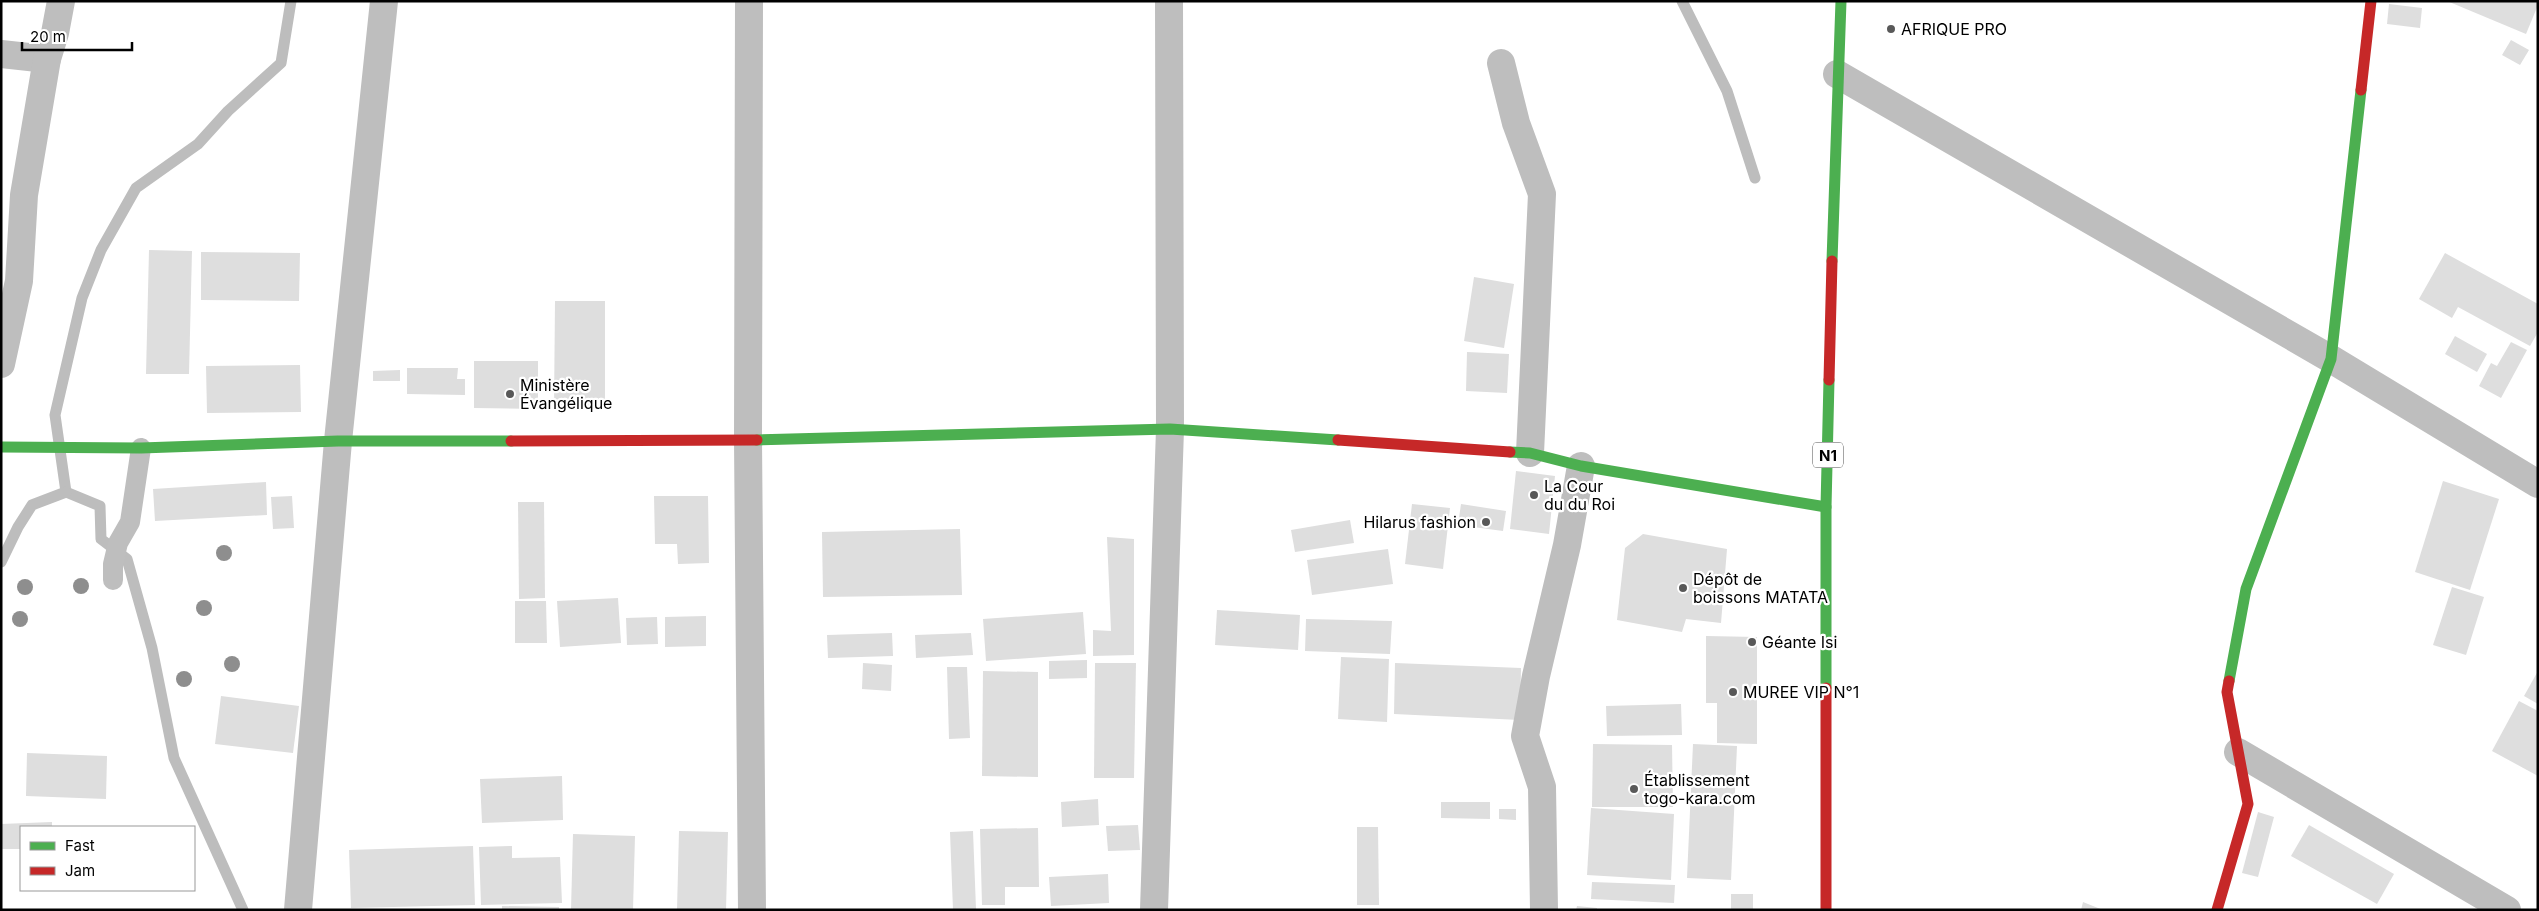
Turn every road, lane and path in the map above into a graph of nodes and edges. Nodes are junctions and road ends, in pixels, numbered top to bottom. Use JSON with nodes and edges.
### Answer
{"nodes":[{"id":1,"x":61,"y":1,"type":"edge"},
{"id":2,"x":384,"y":1,"type":"edge"},
{"id":3,"x":750,"y":1,"type":"edge"},
{"id":4,"x":1169,"y":1,"type":"edge"},
{"id":5,"x":1841,"y":1,"type":"edge"},
{"id":6,"x":2371,"y":1,"type":"edge"},
{"id":7,"x":1,"y":54,"type":"edge"},
{"id":8,"x":47,"y":59,"type":"junction"},
{"id":9,"x":1501,"y":63,"type":"dead end"},
{"id":10,"x":1837,"y":74,"type":"junction"},
{"id":11,"x":2331,"y":359,"type":"junction"},
{"id":12,"x":1,"y":364,"type":"edge"},
{"id":13,"x":1170,"y":429,"type":"junction"},
{"id":14,"x":748,"y":440,"type":"junction"},
{"id":15,"x":338,"y":441,"type":"junction"},
{"id":16,"x":1,"y":447,"type":"edge"},
{"id":17,"x":141,"y":448,"type":"junction"},
{"id":18,"x":1530,"y":453,"type":"junction"},
{"id":19,"x":1581,"y":466,"type":"junction"},
{"id":20,"x":2538,"y":484,"type":"edge"},
{"id":21,"x":1826,"y":507,"type":"junction"},
{"id":22,"x":113,"y":572,"type":"dead end"},
{"id":23,"x":2238,"y":752,"type":"junction"},
{"id":24,"x":298,"y":910,"type":"edge"},
{"id":25,"x":752,"y":910,"type":"edge"},
{"id":26,"x":1154,"y":910,"type":"edge"},
{"id":27,"x":1544,"y":910,"type":"edge"},
{"id":28,"x":1826,"y":910,"type":"edge"},
{"id":29,"x":2217,"y":910,"type":"edge"},
{"id":30,"x":2507,"y":910,"type":"edge"}],
"edges":[{"from":1,"to":8,"type":"street"},
{"from":2,"to":15,"type":"street"},
{"from":3,"to":14,"type":"street"},
{"from":4,"to":13,"type":"street"},
{"from":5,"to":10,"type":"main road","number":"N1"},
{"from":6,"to":11,"type":"main road"},
{"from":7,"to":8,"type":"street"},
{"from":8,"to":12,"type":"street"},
{"from":9,"to":18,"type":"street"},
{"from":10,"to":11,"type":"street"},
{"from":10,"to":21,"type":"main road","number":"N1"},
{"from":11,"to":20,"type":"street"},
{"from":11,"to":23,"type":"main road"},
{"from":13,"to":14,"type":"main road"},
{"from":13,"to":18,"type":"main road"},
{"from":13,"to":26,"type":"street"},
{"from":14,"to":15,"type":"main road"},
{"from":14,"to":25,"type":"street"},
{"from":15,"to":17,"type":"main road"},
{"from":15,"to":24,"type":"street"},
{"from":16,"to":17,"type":"main road"},
{"from":17,"to":22,"type":"lane"},
{"from":18,"to":19,"type":"main road"},
{"from":19,"to":21,"type":"main road"},
{"from":19,"to":27,"type":"street"},
{"from":21,"to":28,"type":"main road","number":"N1"},
{"from":23,"to":29,"type":"main road"},
{"from":23,"to":30,"type":"street"}]}
